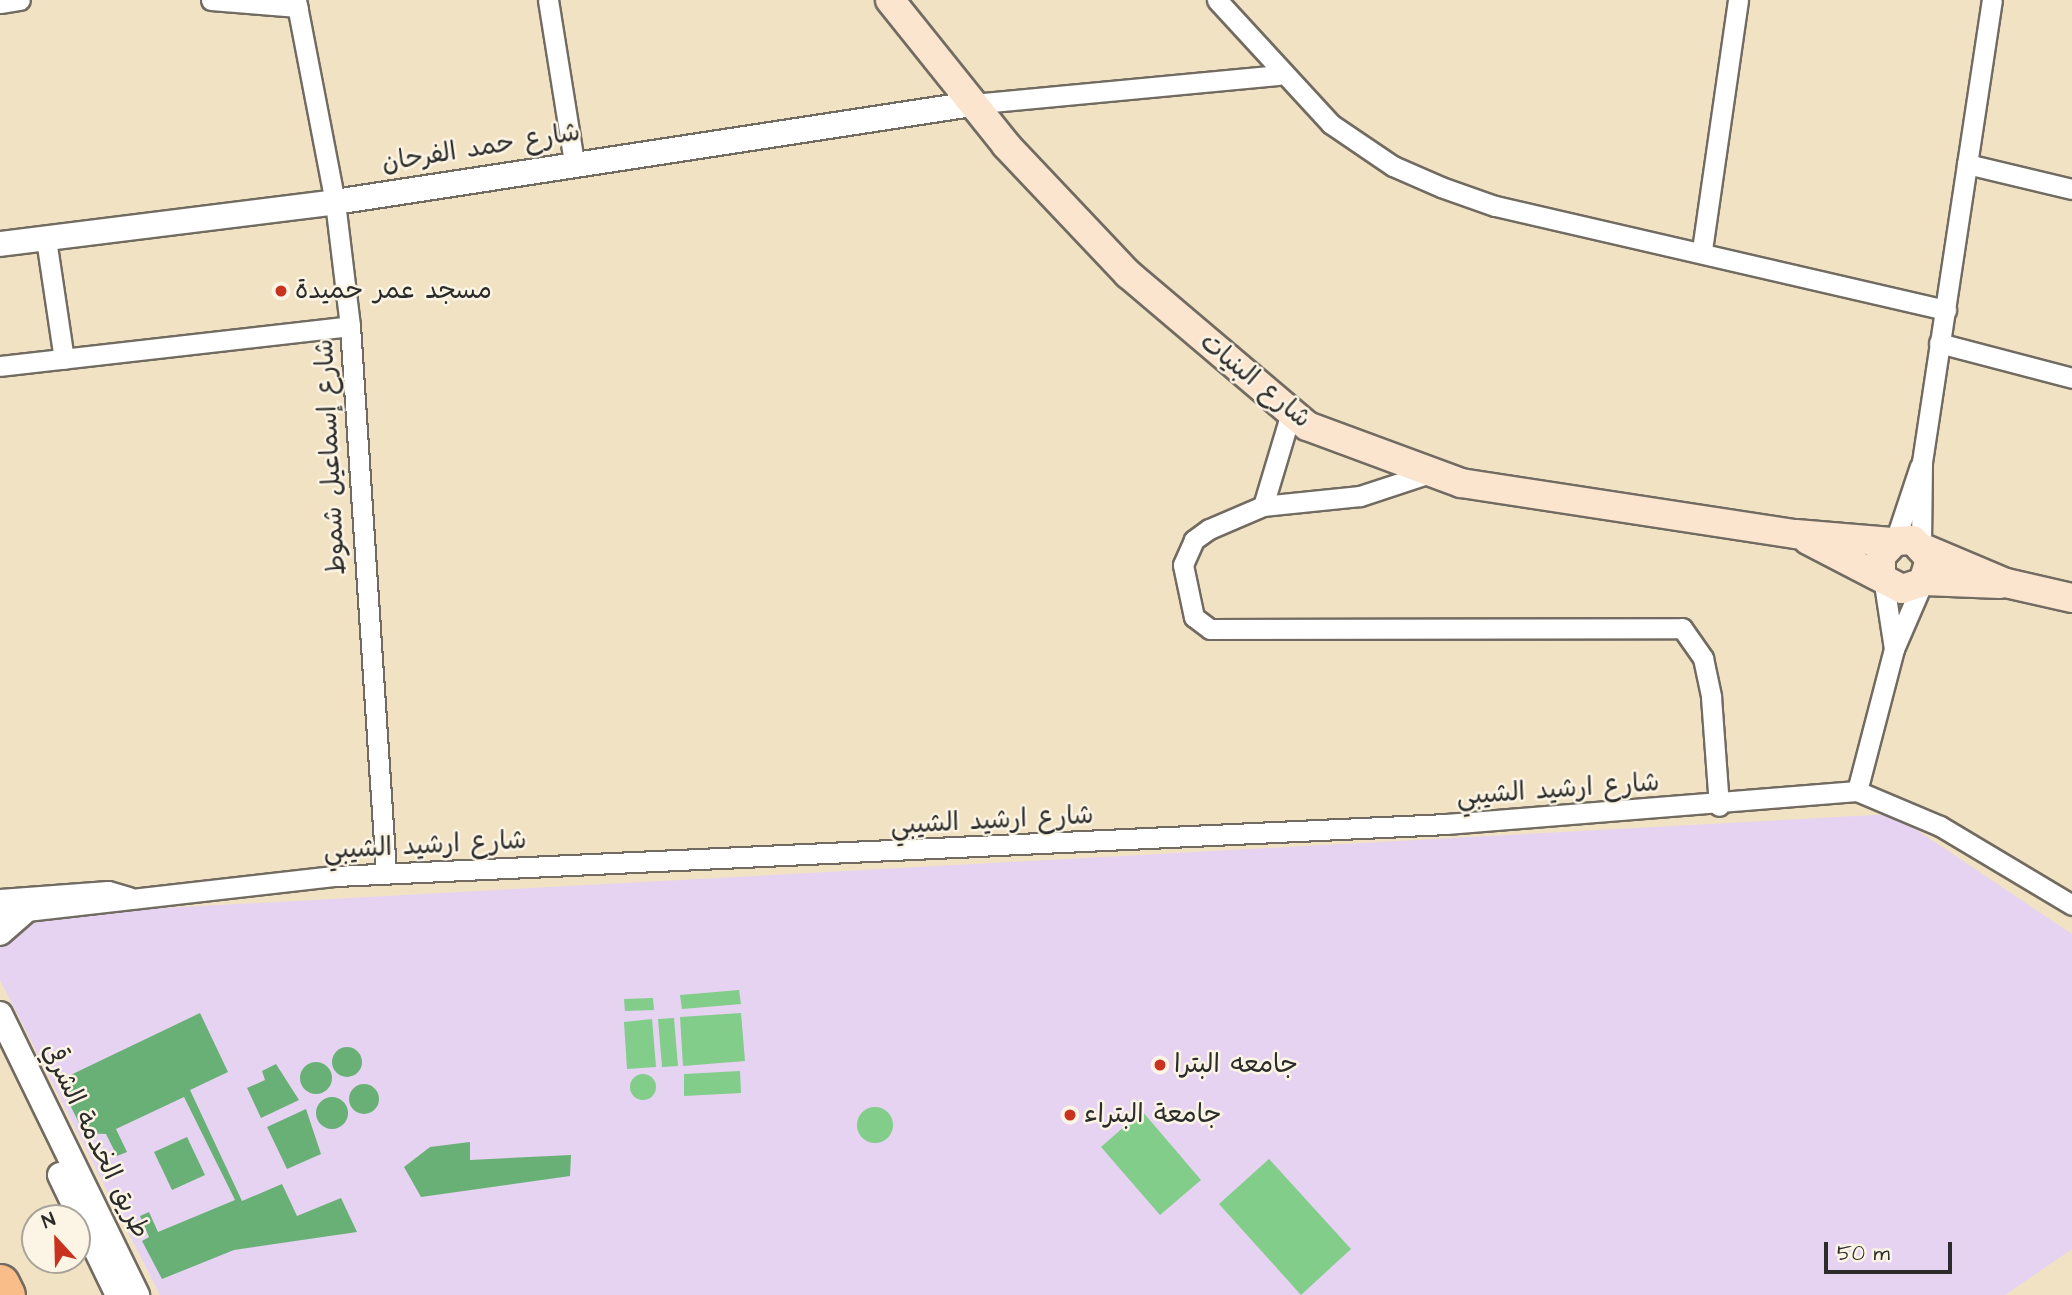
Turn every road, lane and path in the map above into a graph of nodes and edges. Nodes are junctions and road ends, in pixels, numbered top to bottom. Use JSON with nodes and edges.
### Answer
{"nodes":[{"id":1,"x":20,"y":0,"type":"edge"},
{"id":2,"x":211,"y":0,"type":"edge"},
{"id":3,"x":548,"y":0,"type":"edge"},
{"id":4,"x":890,"y":0,"type":"edge"},
{"id":5,"x":1217,"y":0,"type":"edge"},
{"id":6,"x":1738,"y":0,"type":"edge"},
{"id":7,"x":1992,"y":0,"type":"edge"},
{"id":8,"x":0,"y":4,"type":"edge"},
{"id":9,"x":297,"y":4,"type":"edge"},
{"id":10,"x":1279,"y":75,"type":"junction"},
{"id":11,"x":972,"y":104,"type":"junction"},
{"id":12,"x":574,"y":162,"type":"junction"},
{"id":13,"x":1967,"y":164,"type":"junction"},
{"id":14,"x":2072,"y":189,"type":"edge"},
{"id":15,"x":335,"y":202,"type":"junction"},
{"id":16,"x":46,"y":239,"type":"junction"},
{"id":17,"x":0,"y":244,"type":"edge"},
{"id":18,"x":1702,"y":250,"type":"junction"},
{"id":19,"x":1946,"y":310,"type":"junction"},
{"id":20,"x":350,"y":326,"type":"junction"},
{"id":21,"x":1939,"y":343,"type":"junction"},
{"id":22,"x":64,"y":359,"type":"junction"},
{"id":23,"x":0,"y":366,"type":"edge"},
{"id":24,"x":2072,"y":378,"type":"edge"},
{"id":25,"x":1290,"y":416,"type":"junction"},
{"id":26,"x":1430,"y":473,"type":"junction"},
{"id":27,"x":1263,"y":506,"type":"junction"},
{"id":28,"x":1796,"y":534,"type":"junction"},
{"id":29,"x":1908,"y":544,"type":"junction"},
{"id":30,"x":1882,"y":575,"type":"junction"},
{"id":31,"x":1923,"y":582,"type":"junction"},
{"id":32,"x":2006,"y":583,"type":"junction"},
{"id":33,"x":2072,"y":598,"type":"edge"},
{"id":34,"x":1894,"y":649,"type":"junction"},
{"id":35,"x":1857,"y":792,"type":"junction"},
{"id":36,"x":1719,"y":806,"type":"junction"},
{"id":37,"x":386,"y":873,"type":"junction"},
{"id":38,"x":129,"y":897,"type":"junction"},
{"id":39,"x":0,"y":899,"type":"edge"},
{"id":40,"x":2072,"y":905,"type":"edge"},
{"id":41,"x":12,"y":914,"type":"edge"},
{"id":42,"x":0,"y":933,"type":"edge"},
{"id":43,"x":0,"y":1014,"type":"edge"},
{"id":44,"x":0,"y":1052,"type":"edge"},
{"id":45,"x":0,"y":1283,"type":"edge"},
{"id":46,"x":6,"y":1295,"type":"edge"},
{"id":47,"x":118,"y":1295,"type":"edge"},
{"id":48,"x":137,"y":1295,"type":"edge"}],
"edges":[{"from":1,"to":8,"type":"street"},
{"from":2,"to":9,"type":"street"},
{"from":3,"to":12,"type":"street"},
{"from":4,"to":11,"type":"main road","name":"شارع البنيات"},
{"from":5,"to":10,"type":"street"},
{"from":6,"to":18,"type":"street"},
{"from":7,"to":13,"type":"street"},
{"from":9,"to":15,"type":"street","name":"شارع إسماعيل شموط"},
{"from":10,"to":11,"type":"street"},
{"from":10,"to":18,"type":"street"},
{"from":11,"to":12,"type":"street","name":"شارع حمد الفرحان"},
{"from":11,"to":25,"type":"main road","name":"شارع البنيات"},
{"from":12,"to":15,"type":"street","name":"شارع حمد الفرحان"},
{"from":13,"to":14,"type":"street"},
{"from":13,"to":19,"type":"street"},
{"from":15,"to":16,"type":"street","name":"شارع حمد الفرحان"},
{"from":15,"to":20,"type":"street","name":"شارع إسماعيل شموط"},
{"from":16,"to":17,"type":"street","name":"شارع حمد الفرحان"},
{"from":16,"to":22,"type":"street"},
{"from":18,"to":19,"type":"street"},
{"from":19,"to":21,"type":"street"},
{"from":20,"to":22,"type":"street"},
{"from":20,"to":37,"type":"street","name":"شارع إسماعيل شموط"},
{"from":21,"to":24,"type":"street"},
{"from":21,"to":29,"type":"street"},
{"from":22,"to":23,"type":"street"},
{"from":25,"to":26,"type":"main road","name":"شارع البنيات"},
{"from":25,"to":27,"type":"street"},
{"from":26,"to":27,"type":"street"},
{"from":26,"to":28,"type":"main road","name":"شارع البنيات"},
{"from":27,"to":36,"type":"street"},
{"from":28,"to":29,"type":"main road","name":"شارع البنيات"},
{"from":28,"to":30,"type":"main road","name":"شارع البنيات"},
{"from":29,"to":30,"type":"main road"},
{"from":29,"to":31,"type":"main road"},
{"from":29,"to":32,"type":"main road","name":"شارع البنيات"},
{"from":30,"to":31,"type":"main road"},
{"from":30,"to":34,"type":"street"},
{"from":31,"to":32,"type":"main road","name":"شارع البنيات"},
{"from":31,"to":34,"type":"street"},
{"from":32,"to":33,"type":"main road","name":"شارع البنيات"},
{"from":34,"to":35,"type":"street"},
{"from":35,"to":36,"type":"street","name":"شارع ارشيد الشيبي"},
{"from":35,"to":40,"type":"street"},
{"from":36,"to":37,"type":"street","name":"شارع ارشيد الشيبي"},
{"from":37,"to":38,"type":"street","name":"شارع ارشيد الشيبي"},
{"from":38,"to":39,"type":"street","name":"شارع ارشيد الشيبي"},
{"from":38,"to":41,"type":"street","name":"شارع ارشيد الشيبي"},
{"from":41,"to":42,"type":"street"},
{"from":43,"to":48,"type":"street","name":"طريق الخدمة الشرقي"},
{"from":44,"to":47,"type":"street","name":"طريق الخدمة الشرقي"},
{"from":45,"to":46,"type":"highway"}]}
